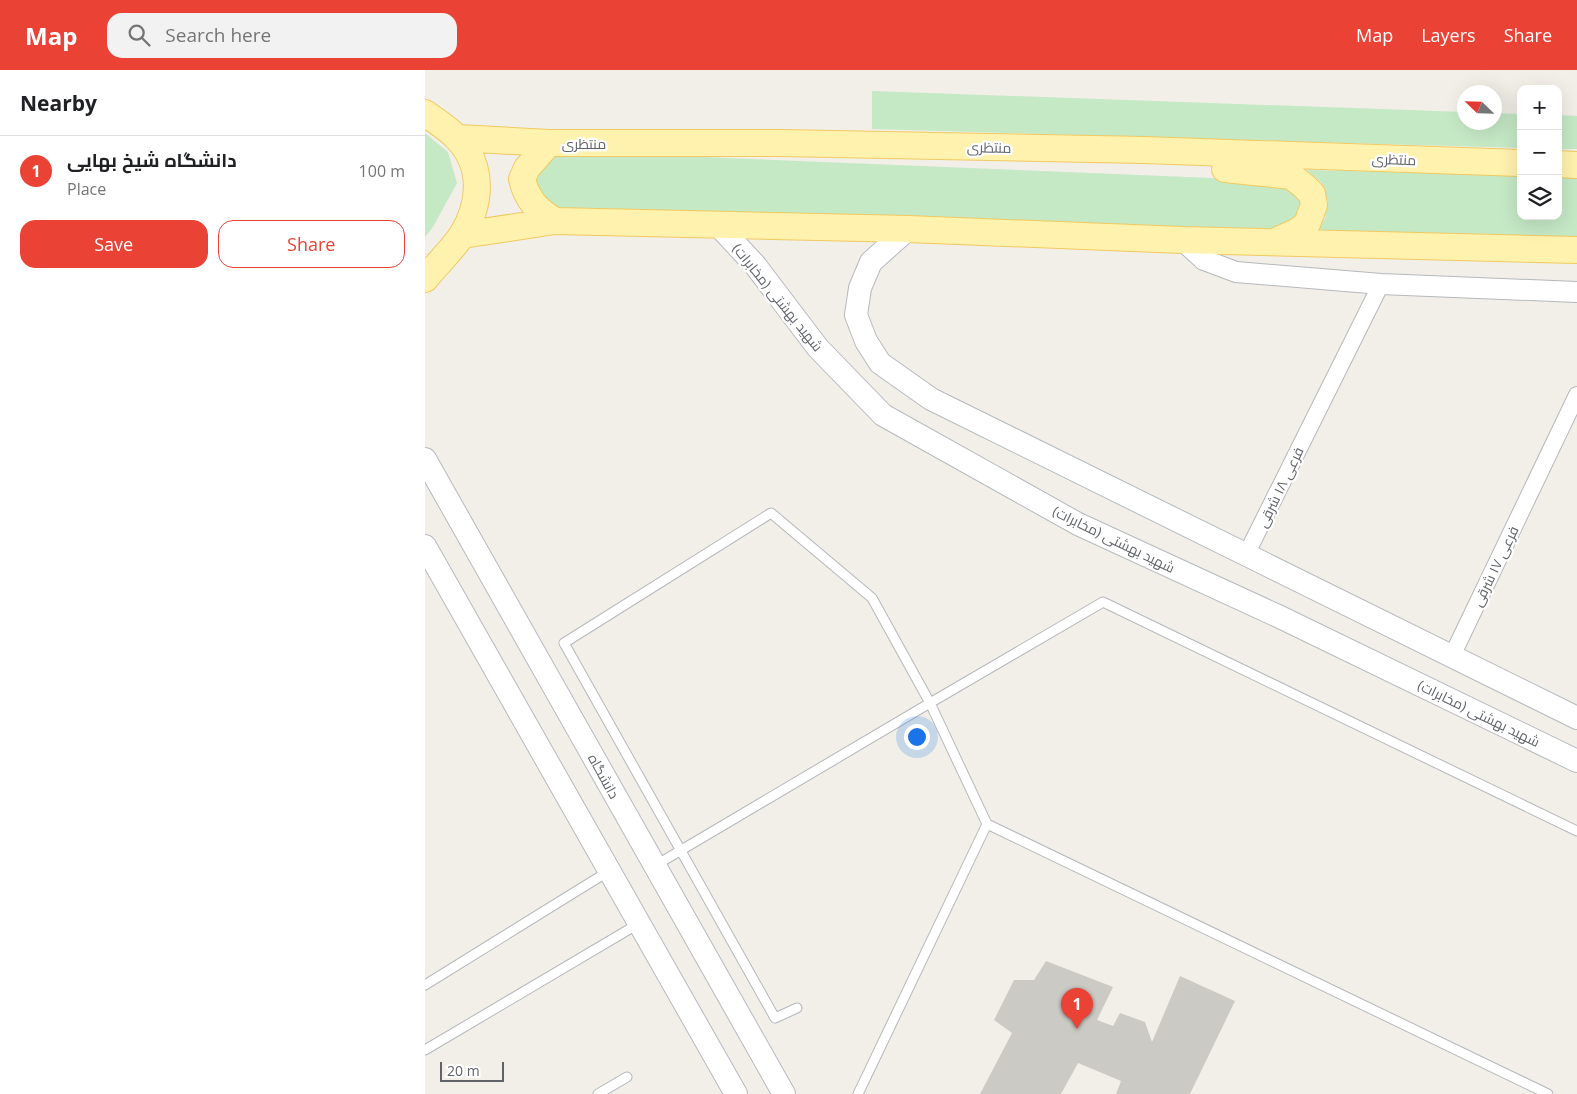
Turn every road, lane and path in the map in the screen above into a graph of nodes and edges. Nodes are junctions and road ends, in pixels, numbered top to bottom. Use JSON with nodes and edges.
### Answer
{"nodes":[{"id":1,"x":425,"y":113,"type":"edge"},
{"id":2,"x":458,"y":138,"type":"junction"},
{"id":3,"x":549,"y":143,"type":"junction"},
{"id":4,"x":1145,"y":150,"type":"junction"},
{"id":5,"x":1517,"y":163,"type":"edge"},
{"id":6,"x":1562,"y":164,"type":"edge"},
{"id":7,"x":1577,"y":165,"type":"edge"},
{"id":8,"x":555,"y":221,"type":"junction"},
{"id":9,"x":718,"y":225,"type":"junction"},
{"id":10,"x":908,"y":229,"type":"junction"},
{"id":11,"x":462,"y":236,"type":"junction"},
{"id":12,"x":1182,"y":240,"type":"junction"},
{"id":13,"x":1273,"y":242,"type":"junction"},
{"id":14,"x":1577,"y":250,"type":"edge"},
{"id":15,"x":425,"y":278,"type":"edge"},
{"id":16,"x":1381,"y":284,"type":"junction"},
{"id":17,"x":1577,"y":292,"type":"edge"},
{"id":18,"x":1577,"y":395,"type":"edge"},
{"id":19,"x":425,"y":459,"type":"edge"},
{"id":20,"x":425,"y":546,"type":"edge"},
{"id":21,"x":1246,"y":555,"type":"junction"},
{"id":22,"x":1452,"y":656,"type":"junction"},
{"id":23,"x":929,"y":703,"type":"junction"},
{"id":24,"x":1577,"y":718,"type":"edge"},
{"id":25,"x":1577,"y":760,"type":"edge"},
{"id":26,"x":987,"y":824,"type":"junction"},
{"id":27,"x":1577,"y":831,"type":"edge"},
{"id":28,"x":681,"y":850,"type":"junction"},
{"id":29,"x":655,"y":866,"type":"junction"},
{"id":30,"x":609,"y":871,"type":"junction"},
{"id":31,"x":639,"y":924,"type":"junction"},
{"id":32,"x":425,"y":985,"type":"edge"},
{"id":33,"x":797,"y":1008,"type":"dead end"},
{"id":34,"x":425,"y":1050,"type":"edge"},
{"id":35,"x":627,"y":1077,"type":"dead end"},
{"id":36,"x":598,"y":1094,"type":"edge"},
{"id":37,"x":736,"y":1094,"type":"edge"},
{"id":38,"x":783,"y":1094,"type":"edge"},
{"id":39,"x":858,"y":1094,"type":"edge"},
{"id":40,"x":1548,"y":1094,"type":"edge"}],
"edges":[{"from":1,"to":2,"type":"main road"},
{"from":2,"to":3,"type":"main road","name":"منتظری"},
{"from":2,"to":11,"type":"main road"},
{"from":3,"to":4,"type":"main road","name":"منتظری"},
{"from":3,"to":8,"type":"main road"},
{"from":4,"to":5,"type":"main road","name":"منتظری"},
{"from":4,"to":13,"type":"main road"},
{"from":6,"to":7,"type":"main road"},
{"from":8,"to":9,"type":"main road"},
{"from":8,"to":11,"type":"main road"},
{"from":9,"to":10,"type":"main road"},
{"from":9,"to":25,"type":"main road","name":"شهید بهشتی (مخابرات)"},
{"from":10,"to":12,"type":"main road"},
{"from":10,"to":21,"type":"main road"},
{"from":11,"to":15,"type":"main road"},
{"from":12,"to":13,"type":"main road"},
{"from":12,"to":16,"type":"street"},
{"from":13,"to":14,"type":"main road"},
{"from":16,"to":17,"type":"street"},
{"from":16,"to":21,"type":"street","name":"فرعی ۱۸ شرقی"},
{"from":18,"to":22,"type":"street","name":"فرعی ۱۷ شرقی"},
{"from":19,"to":29,"type":"main road","name":"دانشگاه"},
{"from":20,"to":30,"type":"main road"},
{"from":21,"to":22,"type":"main road"},
{"from":22,"to":24,"type":"main road"},
{"from":23,"to":26,"type":"lane"},
{"from":23,"to":27,"type":"lane"},
{"from":23,"to":28,"type":"lane"},
{"from":23,"to":28,"type":"lane"},
{"from":26,"to":39,"type":"lane"},
{"from":26,"to":40,"type":"lane"},
{"from":28,"to":29,"type":"lane"},
{"from":28,"to":33,"type":"lane"},
{"from":29,"to":38,"type":"main road","name":"دانشگاه"},
{"from":30,"to":31,"type":"main road"},
{"from":30,"to":32,"type":"lane"},
{"from":31,"to":34,"type":"lane"},
{"from":31,"to":37,"type":"main road"},
{"from":35,"to":36,"type":"lane"}]}
